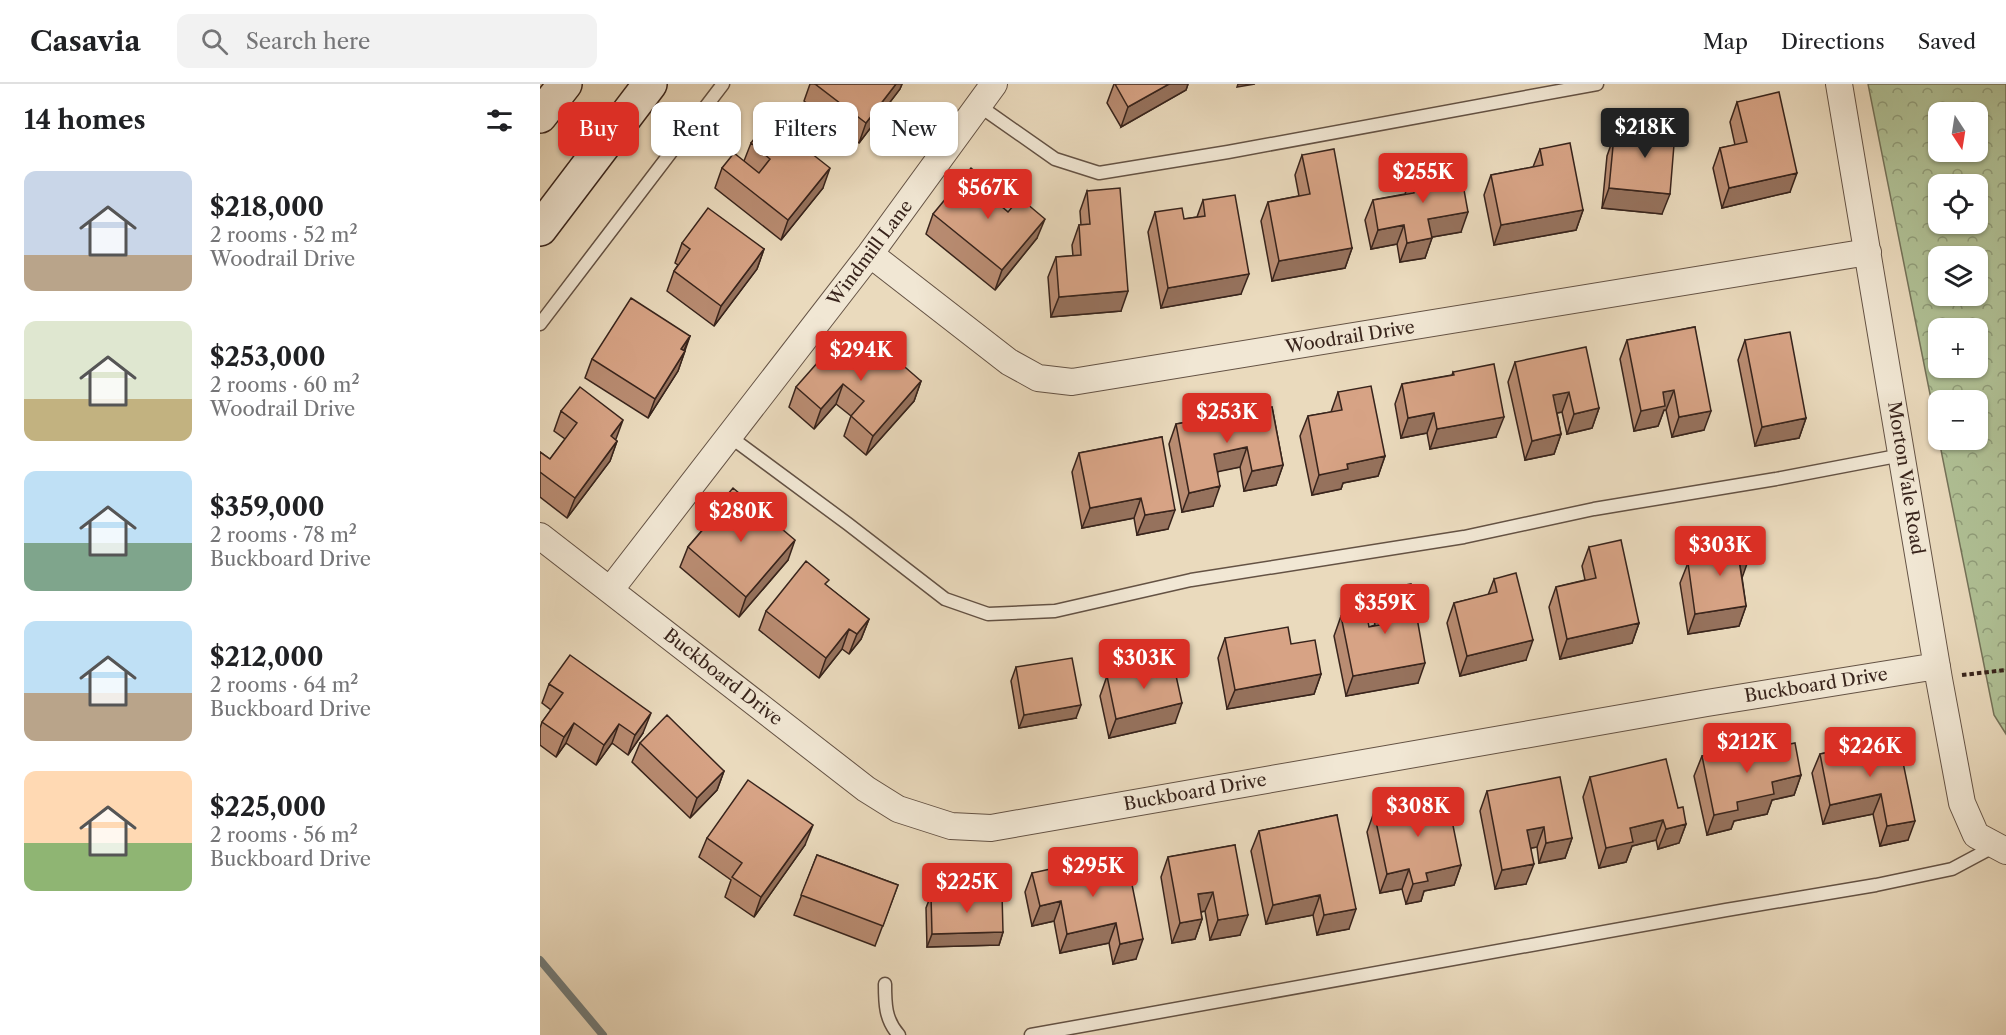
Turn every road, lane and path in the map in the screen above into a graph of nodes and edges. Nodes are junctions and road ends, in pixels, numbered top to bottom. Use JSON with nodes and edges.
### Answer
{"nodes":[{"id":1,"x":565,"y":84,"type":"edge"},
{"id":2,"x":650,"y":84,"type":"edge"},
{"id":3,"x":723,"y":84,"type":"edge"},
{"id":4,"x":994,"y":84,"type":"edge"},
{"id":5,"x":1597,"y":84,"type":"edge"},
{"id":6,"x":1839,"y":84,"type":"edge"},
{"id":7,"x":978,"y":105,"type":"junction"},
{"id":8,"x":540,"y":116,"type":"edge"},
{"id":9,"x":540,"y":229,"type":"edge"},
{"id":10,"x":1868,"y":252,"type":"junction"},
{"id":11,"x":870,"y":254,"type":"junction"},
{"id":12,"x":540,"y":324,"type":"edge"},
{"id":13,"x":729,"y":436,"type":"junction"},
{"id":14,"x":1902,"y":455,"type":"junction"},
{"id":15,"x":540,"y":536,"type":"edge"},
{"id":16,"x":611,"y":589,"type":"junction"},
{"id":17,"x":1937,"y":666,"type":"junction"},
{"id":18,"x":2001,"y":848,"type":"edge"},
{"id":19,"x":885,"y":984,"type":"dead end"},
{"id":20,"x":899,"y":1035,"type":"edge"},
{"id":21,"x":1031,"y":1035,"type":"edge"}],
"edges":[{"from":1,"to":8,"type":"main road"},
{"from":2,"to":9,"type":"main road"},
{"from":3,"to":12,"type":"lane"},
{"from":4,"to":7,"type":"street","name":"Windmill Lane"},
{"from":5,"to":7,"type":"lane"},
{"from":6,"to":10,"type":"street","name":"Morton Vale Road"},
{"from":7,"to":11,"type":"street","name":"Windmill Lane"},
{"from":10,"to":11,"type":"street","name":"Woodrail Drive"},
{"from":10,"to":14,"type":"street","name":"Morton Vale Road"},
{"from":11,"to":13,"type":"street","name":"Windmill Lane"},
{"from":13,"to":14,"type":"lane"},
{"from":13,"to":16,"type":"street","name":"Windmill Lane"},
{"from":14,"to":17,"type":"street","name":"Morton Vale Road"},
{"from":15,"to":16,"type":"street","name":"Buckboard Drive"},
{"from":16,"to":17,"type":"street","name":"Buckboard Drive"},
{"from":17,"to":18,"type":"street","name":"Morton Vale Road"},
{"from":18,"to":21,"type":"lane"},
{"from":19,"to":20,"type":"lane"}]}
